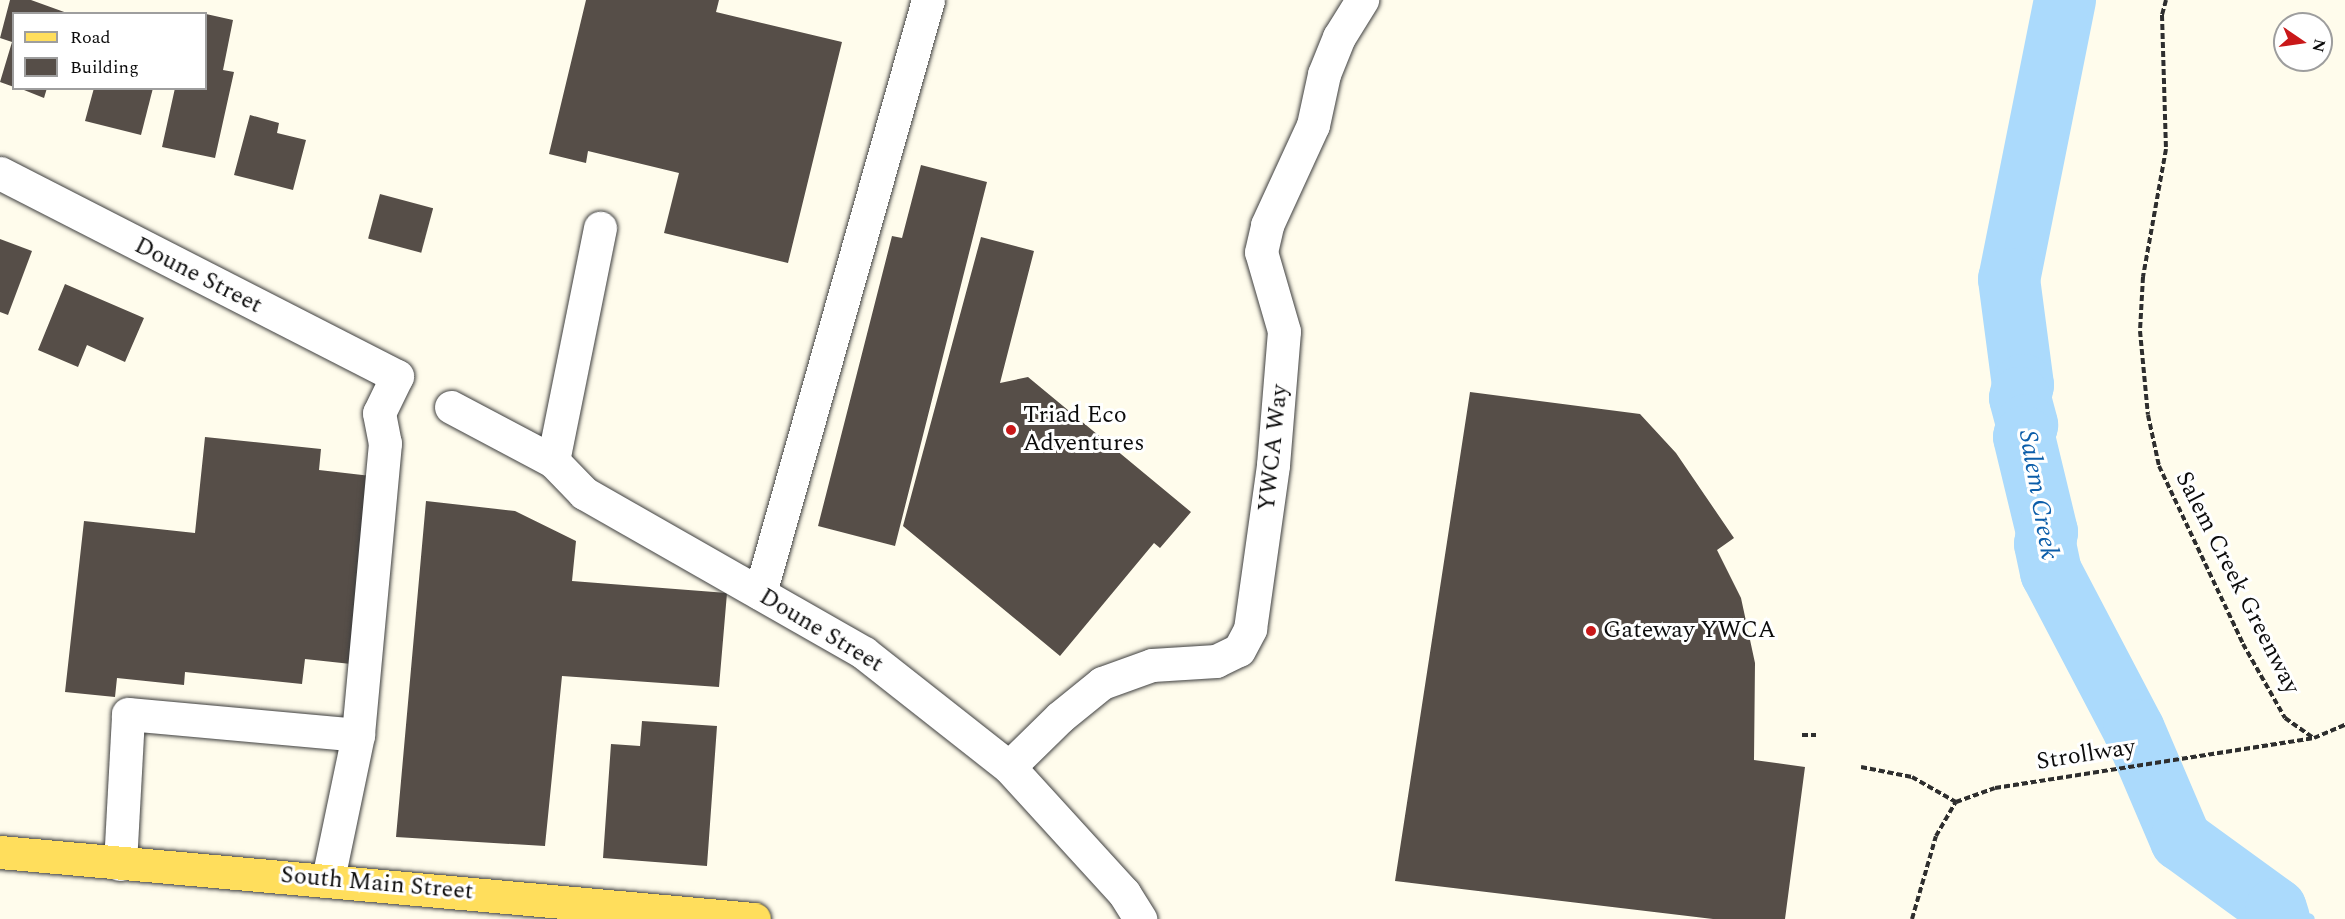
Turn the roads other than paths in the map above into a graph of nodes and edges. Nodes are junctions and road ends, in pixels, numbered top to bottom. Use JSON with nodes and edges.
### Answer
{"nodes":[{"id":1,"x":928,"y":0,"type":"edge"},
{"id":2,"x":1362,"y":0,"type":"edge"},
{"id":3,"x":0,"y":173,"type":"edge"},
{"id":4,"x":600,"y":228,"type":"dead end"},
{"id":5,"x":451,"y":407,"type":"dead end"},
{"id":6,"x":553,"y":461,"type":"junction"},
{"id":7,"x":760,"y":593,"type":"junction"},
{"id":8,"x":358,"y":735,"type":"junction"},
{"id":9,"x":1009,"y":767,"type":"junction"},
{"id":10,"x":0,"y":852,"type":"edge"},
{"id":11,"x":120,"y":864,"type":"junction"},
{"id":12,"x":328,"y":879,"type":"junction"},
{"id":13,"x":754,"y":919,"type":"edge"},
{"id":14,"x":1140,"y":919,"type":"edge"}],
"edges":[{"from":1,"to":7,"type":"street"},
{"from":2,"to":9,"type":"street","name":"YWCA Way"},
{"from":3,"to":8,"type":"street","name":"Doune Street"},
{"from":4,"to":6,"type":"street"},
{"from":5,"to":6,"type":"street","name":"Doune Street"},
{"from":6,"to":7,"type":"street","name":"Doune Street"},
{"from":7,"to":9,"type":"street","name":"Doune Street"},
{"from":8,"to":11,"type":"street"},
{"from":8,"to":12,"type":"street"},
{"from":9,"to":14,"type":"street","name":"Doune Street"},
{"from":10,"to":11,"type":"main road","name":"South Main Street"},
{"from":11,"to":12,"type":"main road","name":"South Main Street"},
{"from":12,"to":13,"type":"main road","name":"South Main Street"}]}
